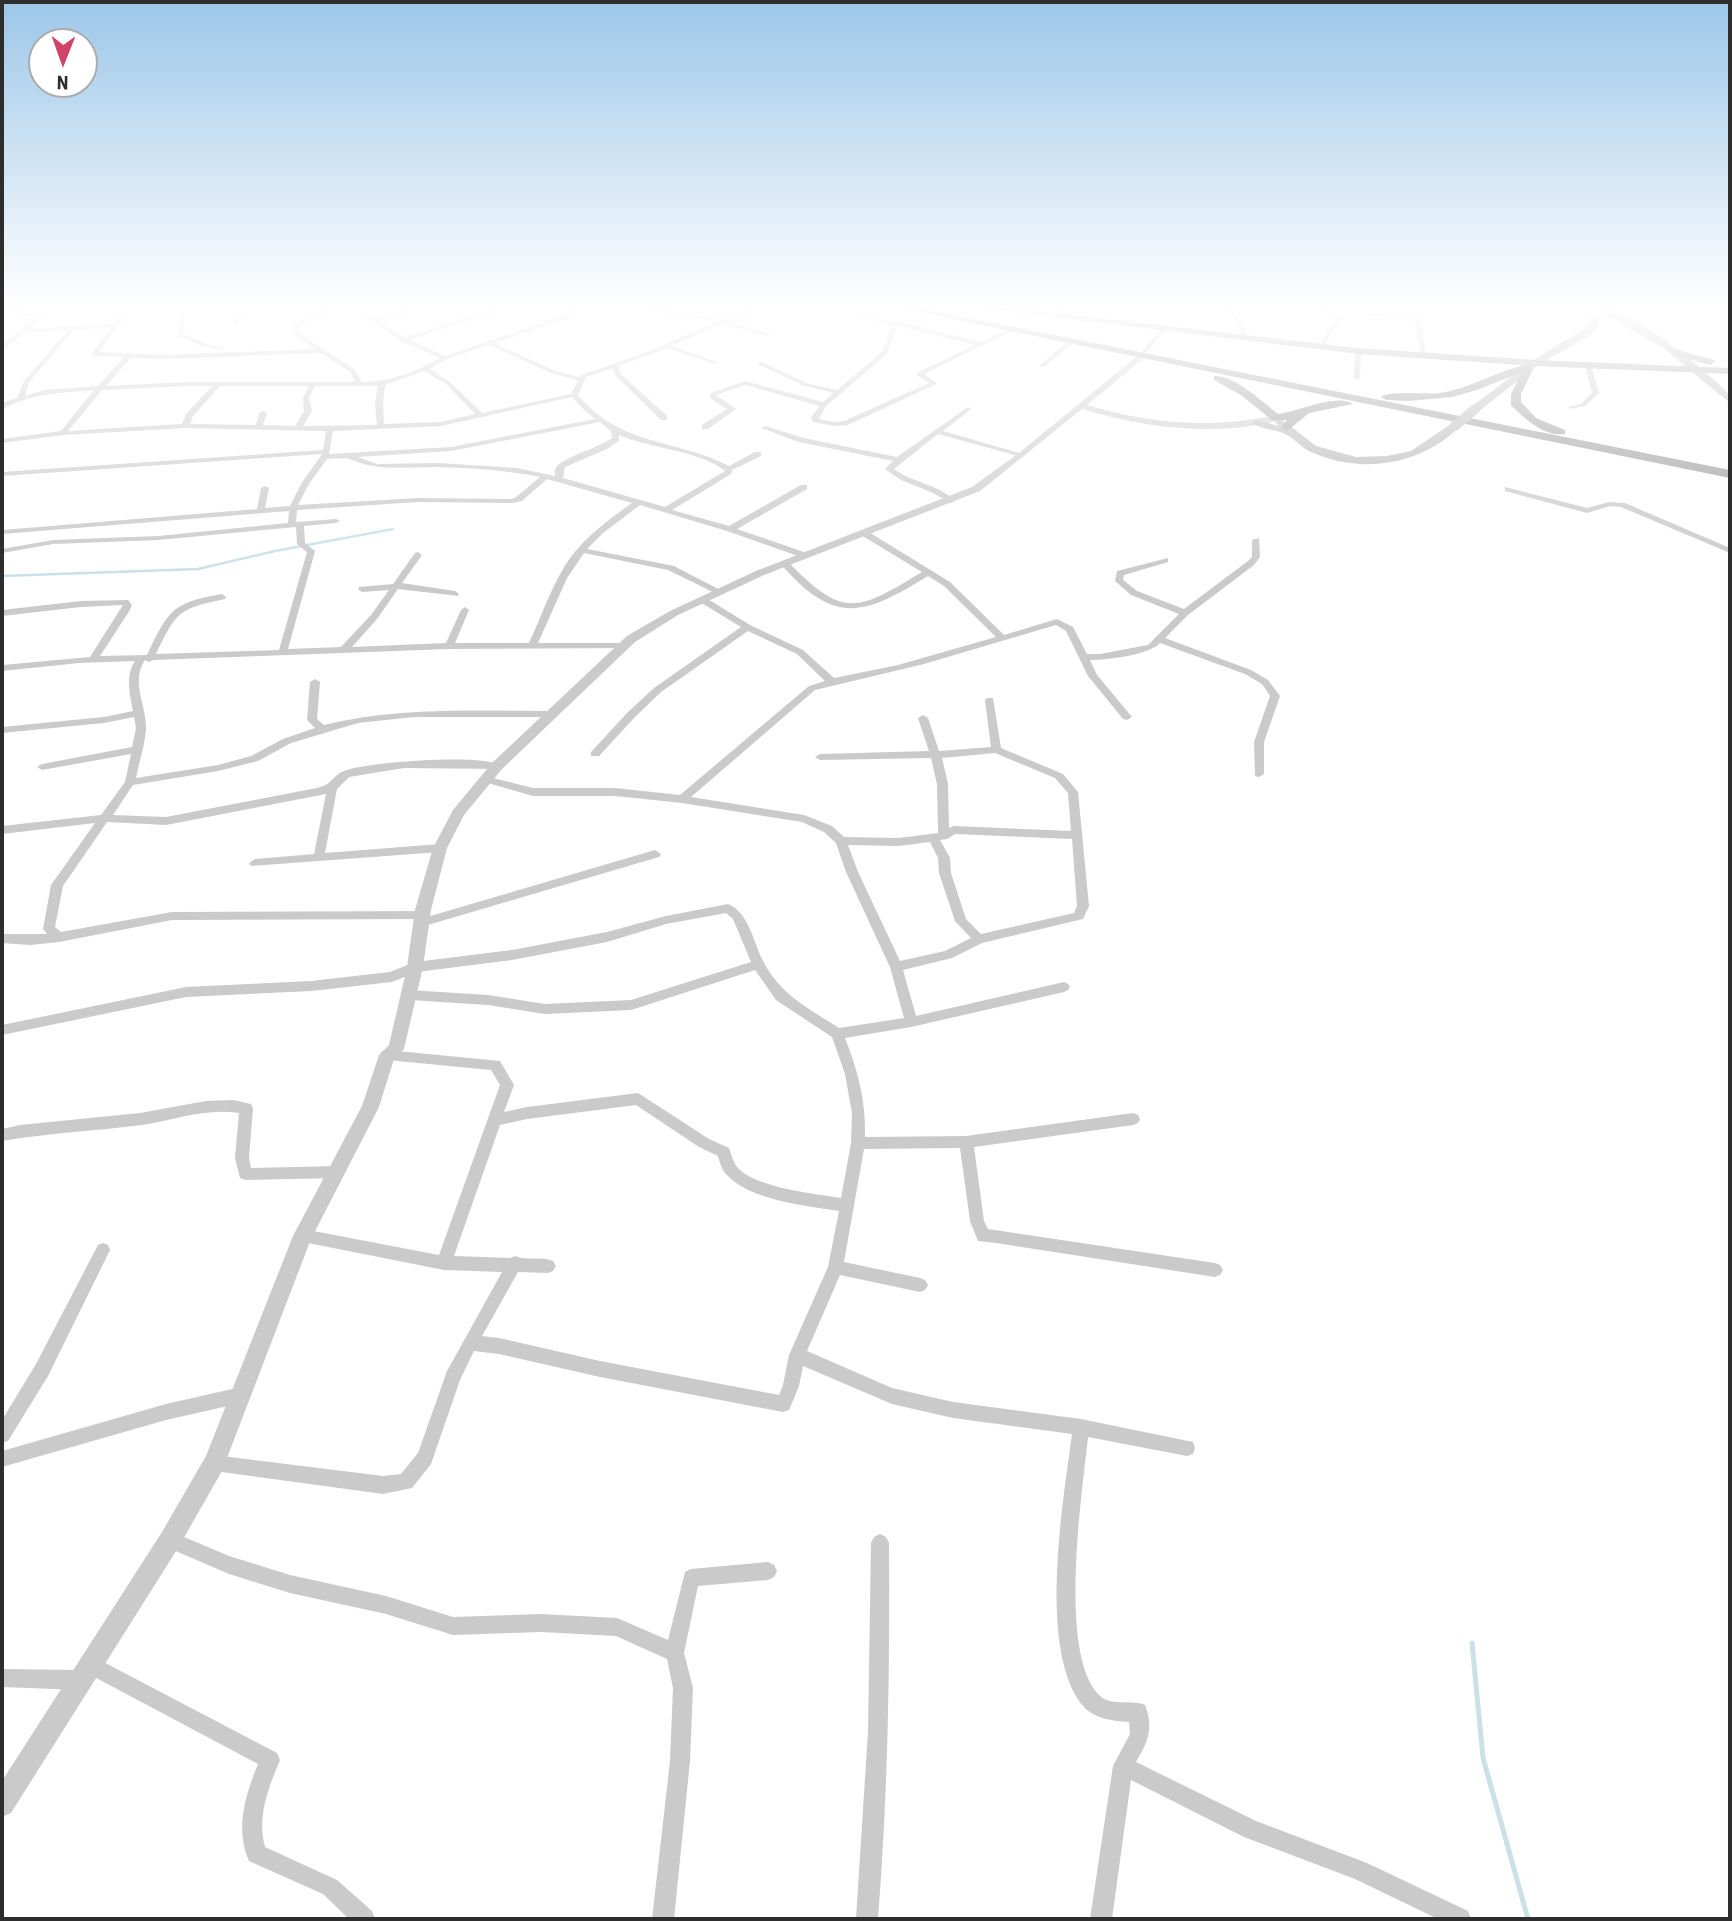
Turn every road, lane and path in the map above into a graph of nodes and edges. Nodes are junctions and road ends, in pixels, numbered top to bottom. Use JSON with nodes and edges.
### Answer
{"nodes":[{"id":1,"x":22,"y":395,"type":"edge"},
{"id":2,"x":36,"y":395,"type":"edge"},
{"id":3,"x":93,"y":395,"type":"edge"},
{"id":4,"x":208,"y":395,"type":"edge"},
{"id":5,"x":308,"y":395,"type":"edge"},
{"id":6,"x":381,"y":395,"type":"edge"},
{"id":7,"x":460,"y":395,"type":"edge"},
{"id":8,"x":574,"y":395,"type":"joint"},
{"id":9,"x":640,"y":395,"type":"edge"},
{"id":10,"x":713,"y":395,"type":"edge"},
{"id":11,"x":788,"y":395,"type":"edge"},
{"id":12,"x":838,"y":395,"type":"edge"},
{"id":13,"x":908,"y":395,"type":"edge"},
{"id":14,"x":1094,"y":395,"type":"edge"},
{"id":15,"x":1246,"y":395,"type":"edge"},
{"id":16,"x":1331,"y":395,"type":"edge"},
{"id":17,"x":1350,"y":395,"type":"edge"},
{"id":18,"x":1367,"y":395,"type":"edge"},
{"id":19,"x":1443,"y":395,"type":"edge"},
{"id":20,"x":1495,"y":395,"type":"edge"},
{"id":21,"x":1517,"y":395,"type":"edge"},
{"id":22,"x":1594,"y":395,"type":"edge"},
{"id":23,"x":20,"y":399,"type":"junction"},
{"id":24,"x":3,"y":405,"type":"edge"},
{"id":25,"x":824,"y":405,"type":"junction"},
{"id":26,"x":1571,"y":408,"type":"dead end"},
{"id":27,"x":968,"y":409,"type":"dead end"},
{"id":28,"x":1076,"y":410,"type":"junction"},
{"id":29,"x":1413,"y":411,"type":"junction"},
{"id":30,"x":263,"y":413,"type":"dead end"},
{"id":31,"x":1297,"y":415,"type":"junction"},
{"id":32,"x":481,"y":416,"type":"junction"},
{"id":33,"x":664,"y":418,"type":"dead end"},
{"id":34,"x":1276,"y":418,"type":"junction"},
{"id":35,"x":600,"y":420,"type":"junction"},
{"id":36,"x":1257,"y":423,"type":"junction"},
{"id":37,"x":185,"y":426,"type":"junction"},
{"id":38,"x":381,"y":426,"type":"junction"},
{"id":39,"x":298,"y":428,"type":"junction"},
{"id":40,"x":705,"y":428,"type":"dead end"},
{"id":41,"x":765,"y":428,"type":"dead end"},
{"id":42,"x":258,"y":429,"type":"junction"},
{"id":43,"x":330,"y":429,"type":"junction"},
{"id":44,"x":939,"y":432,"type":"junction"},
{"id":45,"x":1291,"y":432,"type":"junction"},
{"id":46,"x":63,"y":433,"type":"junction"},
{"id":47,"x":615,"y":435,"type":"junction"},
{"id":48,"x":2,"y":441,"type":"edge"},
{"id":49,"x":486,"y":444,"type":"junction"},
{"id":50,"x":1623,"y":449,"type":"junction"},
{"id":51,"x":758,"y":454,"type":"dead end"},
{"id":52,"x":325,"y":455,"type":"junction"},
{"id":53,"x":1022,"y":455,"type":"junction"},
{"id":54,"x":350,"y":457,"type":"junction"},
{"id":55,"x":898,"y":460,"type":"junction"},
{"id":56,"x":494,"y":461,"type":"junction"},
{"id":57,"x":729,"y":469,"type":"junction"},
{"id":58,"x":1730,"y":471,"type":"edge"},
{"id":59,"x":2,"y":474,"type":"edge"},
{"id":60,"x":545,"y":476,"type":"junction"},
{"id":61,"x":559,"y":479,"type":"junction"},
{"id":62,"x":804,"y":487,"type":"dead end"},
{"id":63,"x":265,"y":488,"type":"dead end"},
{"id":64,"x":1508,"y":489,"type":"dead end"},
{"id":65,"x":951,"y":500,"type":"junction"},
{"id":66,"x":639,"y":502,"type":"junction"},
{"id":67,"x":293,"y":507,"type":"junction"},
{"id":68,"x":261,"y":509,"type":"junction"},
{"id":69,"x":666,"y":510,"type":"junction"},
{"id":70,"x":337,"y":521,"type":"dead end"},
{"id":71,"x":296,"y":525,"type":"junction"},
{"id":72,"x":66,"y":526,"type":"junction"},
{"id":73,"x":730,"y":529,"type":"junction"},
{"id":74,"x":2,"y":532,"type":"edge"},
{"id":75,"x":863,"y":533,"type":"junction"},
{"id":76,"x":1256,"y":540,"type":"dead end"},
{"id":77,"x":53,"y":542,"type":"junction"},
{"id":78,"x":582,"y":550,"type":"junction"},
{"id":79,"x":2,"y":551,"type":"edge"},
{"id":80,"x":1729,"y":551,"type":"edge"},
{"id":81,"x":418,"y":555,"type":"dead end"},
{"id":82,"x":804,"y":555,"type":"junction"},
{"id":83,"x":1164,"y":560,"type":"dead end"},
{"id":84,"x":785,"y":563,"type":"junction"},
{"id":85,"x":927,"y":573,"type":"junction"},
{"id":86,"x":397,"y":588,"type":"junction"},
{"id":87,"x":362,"y":589,"type":"dead end"},
{"id":88,"x":720,"y":592,"type":"junction"},
{"id":89,"x":455,"y":594,"type":"dead end"},
{"id":90,"x":222,"y":597,"type":"dead end"},
{"id":91,"x":704,"y":600,"type":"junction"},
{"id":92,"x":466,"y":610,"type":"dead end"},
{"id":93,"x":2,"y":613,"type":"edge"},
{"id":94,"x":1185,"y":613,"type":"junction"},
{"id":95,"x":747,"y":627,"type":"junction"},
{"id":96,"x":1002,"y":638,"type":"junction"},
{"id":97,"x":1161,"y":639,"type":"junction"},
{"id":98,"x":533,"y":644,"type":"junction"},
{"id":99,"x":449,"y":646,"type":"junction"},
{"id":100,"x":624,"y":646,"type":"junction"},
{"id":101,"x":344,"y":650,"type":"junction"},
{"id":102,"x":283,"y":652,"type":"junction"},
{"id":103,"x":1085,"y":657,"type":"junction"},
{"id":104,"x":145,"y":659,"type":"junction"},
{"id":105,"x":93,"y":660,"type":"junction"},
{"id":106,"x":2,"y":668,"type":"edge"},
{"id":107,"x":831,"y":681,"type":"junction"},
{"id":108,"x":315,"y":682,"type":"dead end"},
{"id":109,"x":990,"y":700,"type":"dead end"},
{"id":110,"x":139,"y":713,"type":"junction"},
{"id":111,"x":552,"y":714,"type":"junction"},
{"id":112,"x":1127,"y":717,"type":"dead end"},
{"id":113,"x":923,"y":718,"type":"dead end"},
{"id":114,"x":322,"y":729,"type":"junction"},
{"id":115,"x":2,"y":730,"type":"edge"},
{"id":116,"x":137,"y":749,"type":"junction"},
{"id":117,"x":996,"y":750,"type":"junction"},
{"id":118,"x":595,"y":754,"type":"dead end"},
{"id":119,"x":936,"y":755,"type":"junction"},
{"id":120,"x":820,"y":757,"type":"dead end"},
{"id":121,"x":42,"y":766,"type":"dead end"},
{"id":122,"x":497,"y":766,"type":"junction"},
{"id":123,"x":1259,"y":774,"type":"dead end"},
{"id":124,"x":485,"y":779,"type":"junction"},
{"id":125,"x":130,"y":782,"type":"junction"},
{"id":126,"x":332,"y":788,"type":"junction"},
{"id":127,"x":682,"y":799,"type":"junction"},
{"id":128,"x":106,"y":818,"type":"junction"},
{"id":129,"x":2,"y":830,"type":"edge"},
{"id":130,"x":1074,"y":835,"type":"junction"},
{"id":131,"x":938,"y":836,"type":"junction"},
{"id":132,"x":841,"y":841,"type":"junction"},
{"id":133,"x":440,"y":848,"type":"junction"},
{"id":134,"x":655,"y":854,"type":"dead end"},
{"id":135,"x":319,"y":857,"type":"junction"},
{"id":136,"x":255,"y":863,"type":"dead end"},
{"id":137,"x":421,"y":919,"type":"junction"},
{"id":138,"x":59,"y":937,"type":"junction"},
{"id":139,"x":3,"y":939,"type":"edge"},
{"id":140,"x":979,"y":939,"type":"junction"},
{"id":141,"x":758,"y":964,"type":"junction"},
{"id":142,"x":415,"y":967,"type":"junction"},
{"id":143,"x":896,"y":967,"type":"junction"},
{"id":144,"x":1064,"y":987,"type":"dead end"},
{"id":145,"x":409,"y":995,"type":"junction"},
{"id":146,"x":911,"y":1022,"type":"junction"},
{"id":147,"x":2,"y":1030,"type":"edge"},
{"id":148,"x":837,"y":1034,"type":"junction"},
{"id":149,"x":387,"y":1055,"type":"junction"},
{"id":150,"x":1133,"y":1119,"type":"dead end"},
{"id":151,"x":495,"y":1121,"type":"junction"},
{"id":152,"x":2,"y":1135,"type":"edge"},
{"id":153,"x":965,"y":1142,"type":"junction"},
{"id":154,"x":858,"y":1143,"type":"junction"},
{"id":155,"x":337,"y":1172,"type":"junction"},
{"id":156,"x":847,"y":1206,"type":"junction"},
{"id":157,"x":303,"y":1236,"type":"junction"},
{"id":158,"x":103,"y":1250,"type":"dead end"},
{"id":159,"x":444,"y":1263,"type":"junction"},
{"id":160,"x":515,"y":1263,"type":"junction"},
{"id":161,"x":548,"y":1266,"type":"dead end"},
{"id":162,"x":836,"y":1266,"type":"junction"},
{"id":163,"x":1215,"y":1270,"type":"dead end"},
{"id":164,"x":920,"y":1285,"type":"dead end"},
{"id":165,"x":470,"y":1343,"type":"junction"},
{"id":166,"x":797,"y":1355,"type":"junction"},
{"id":167,"x":242,"y":1395,"type":"junction"},
{"id":168,"x":1081,"y":1427,"type":"junction"},
{"id":169,"x":2,"y":1435,"type":"edge"},
{"id":170,"x":1187,"y":1448,"type":"dead end"},
{"id":171,"x":2,"y":1459,"type":"edge"},
{"id":172,"x":214,"y":1463,"type":"junction"},
{"id":173,"x":170,"y":1540,"type":"junction"},
{"id":174,"x":880,"y":1543,"type":"dead end"},
{"id":175,"x":768,"y":1570,"type":"dead end"},
{"id":176,"x":675,"y":1653,"type":"junction"},
{"id":177,"x":86,"y":1673,"type":"junction"},
{"id":178,"x":2,"y":1678,"type":"edge"},
{"id":179,"x":1122,"y":1766,"type":"junction"},
{"id":180,"x":2,"y":1804,"type":"edge"},
{"id":181,"x":364,"y":1919,"type":"edge"},
{"id":182,"x":663,"y":1919,"type":"edge"},
{"id":183,"x":867,"y":1919,"type":"edge"},
{"id":184,"x":1101,"y":1919,"type":"edge"},
{"id":185,"x":1460,"y":1919,"type":"edge"}],
"edges":[{"from":1,"to":23,"type":"street"},
{"from":2,"to":23,"type":"street"},
{"from":3,"to":46,"type":"street"},
{"from":4,"to":37,"type":"street"},
{"from":5,"to":39,"type":"street"},
{"from":6,"to":38,"type":"street"},
{"from":7,"to":32,"type":"street"},
{"from":8,"to":32,"type":"street"},
{"from":8,"to":35,"type":"street"},
{"from":9,"to":33,"type":"street"},
{"from":10,"to":40,"type":"street"},
{"from":11,"to":25,"type":"street"},
{"from":12,"to":25,"type":"street"},
{"from":13,"to":25,"type":"street"},
{"from":14,"to":28,"type":"street"},
{"from":15,"to":34,"type":"highway"},
{"from":16,"to":29,"type":"highway"},
{"from":17,"to":50,"type":"highway"},
{"from":18,"to":19,"type":"highway"},
{"from":20,"to":45,"type":"main road","bridge":true},
{"from":21,"to":50,"type":"highway"},
{"from":22,"to":26,"type":"street"},
{"from":23,"to":24,"type":"street"},
{"from":27,"to":44,"type":"street"},
{"from":28,"to":36,"type":"street"},
{"from":28,"to":53,"type":"street"},
{"from":29,"to":31,"type":"highway"},
{"from":29,"to":58,"type":"highway"},
{"from":30,"to":42,"type":"street"},
{"from":31,"to":34,"type":"highway"},
{"from":31,"to":45,"type":"highway"},
{"from":32,"to":38,"type":"street"},
{"from":34,"to":36,"type":"street"},
{"from":34,"to":45,"type":"main road"},
{"from":35,"to":47,"type":"street"},
{"from":35,"to":49,"type":"street"},
{"from":36,"to":45,"type":"main road"},
{"from":37,"to":42,"type":"street"},
{"from":37,"to":46,"type":"street"},
{"from":38,"to":43,"type":"street"},
{"from":39,"to":42,"type":"street"},
{"from":39,"to":43,"type":"street"},
{"from":41,"to":55,"type":"street"},
{"from":43,"to":52,"type":"street"},
{"from":44,"to":53,"type":"street"},
{"from":44,"to":55,"type":"street"},
{"from":46,"to":48,"type":"street"},
{"from":47,"to":57,"type":"street"},
{"from":47,"to":61,"type":"street"},
{"from":49,"to":54,"type":"street"},
{"from":49,"to":56,"type":"street"},
{"from":50,"to":58,"type":"highway"},
{"from":51,"to":57,"type":"street"},
{"from":52,"to":54,"type":"street"},
{"from":52,"to":59,"type":"street"},
{"from":52,"to":67,"type":"street"},
{"from":53,"to":65,"type":"street"},
{"from":54,"to":56,"type":"street"},
{"from":55,"to":65,"type":"street"},
{"from":56,"to":60,"type":"street"},
{"from":57,"to":69,"type":"street"},
{"from":60,"to":61,"type":"street"},
{"from":60,"to":67,"type":"street"},
{"from":61,"to":66,"type":"street"},
{"from":62,"to":73,"type":"street"},
{"from":63,"to":68,"type":"street"},
{"from":64,"to":80,"type":"street"},
{"from":65,"to":75,"type":"street"},
{"from":66,"to":69,"type":"street"},
{"from":66,"to":78,"type":"street"},
{"from":67,"to":68,"type":"street"},
{"from":67,"to":71,"type":"street"},
{"from":68,"to":72,"type":"street"},
{"from":69,"to":73,"type":"street"},
{"from":70,"to":71,"type":"street"},
{"from":71,"to":77,"type":"street"},
{"from":71,"to":102,"type":"street"},
{"from":72,"to":74,"type":"street"},
{"from":72,"to":77,"type":"street"},
{"from":73,"to":82,"type":"street"},
{"from":75,"to":82,"type":"street"},
{"from":75,"to":85,"type":"street"},
{"from":76,"to":94,"type":"street"},
{"from":77,"to":79,"type":"street"},
{"from":78,"to":88,"type":"street"},
{"from":78,"to":98,"type":"street"},
{"from":81,"to":86,"type":"street"},
{"from":82,"to":84,"type":"street"},
{"from":83,"to":94,"type":"street"},
{"from":84,"to":85,"type":"street"},
{"from":84,"to":88,"type":"street"},
{"from":85,"to":96,"type":"street"},
{"from":86,"to":87,"type":"street"},
{"from":86,"to":89,"type":"street"},
{"from":86,"to":101,"type":"street"},
{"from":88,"to":91,"type":"street"},
{"from":90,"to":104,"type":"street"},
{"from":91,"to":95,"type":"street"},
{"from":91,"to":100,"type":"street"},
{"from":92,"to":99,"type":"street"},
{"from":93,"to":105,"type":"street"},
{"from":94,"to":97,"type":"street"},
{"from":95,"to":107,"type":"street"},
{"from":95,"to":118,"type":"street"},
{"from":96,"to":103,"type":"street"},
{"from":96,"to":107,"type":"street"},
{"from":97,"to":103,"type":"street"},
{"from":97,"to":123,"type":"street"},
{"from":98,"to":99,"type":"street"},
{"from":98,"to":100,"type":"street"},
{"from":99,"to":101,"type":"street"},
{"from":100,"to":111,"type":"street"},
{"from":101,"to":102,"type":"street"},
{"from":102,"to":104,"type":"street"},
{"from":103,"to":112,"type":"street"},
{"from":104,"to":105,"type":"street"},
{"from":104,"to":110,"type":"street"},
{"from":105,"to":106,"type":"street"},
{"from":107,"to":127,"type":"street"},
{"from":108,"to":114,"type":"street"},
{"from":109,"to":117,"type":"street"},
{"from":110,"to":115,"type":"street"},
{"from":110,"to":116,"type":"street"},
{"from":111,"to":114,"type":"street"},
{"from":111,"to":122,"type":"street"},
{"from":113,"to":119,"type":"street"},
{"from":114,"to":125,"type":"street"},
{"from":116,"to":121,"type":"street"},
{"from":116,"to":125,"type":"street"},
{"from":117,"to":119,"type":"street"},
{"from":117,"to":130,"type":"street"},
{"from":119,"to":120,"type":"street"},
{"from":119,"to":131,"type":"street"},
{"from":122,"to":124,"type":"street"},
{"from":122,"to":126,"type":"street"},
{"from":124,"to":127,"type":"street"},
{"from":124,"to":133,"type":"street"},
{"from":125,"to":128,"type":"street"},
{"from":126,"to":128,"type":"street"},
{"from":126,"to":135,"type":"street"},
{"from":127,"to":132,"type":"street"},
{"from":128,"to":129,"type":"street"},
{"from":128,"to":138,"type":"street"},
{"from":130,"to":131,"type":"street"},
{"from":130,"to":140,"type":"street"},
{"from":131,"to":132,"type":"street"},
{"from":131,"to":140,"type":"street"},
{"from":132,"to":143,"type":"street"},
{"from":133,"to":135,"type":"street"},
{"from":133,"to":137,"type":"street"},
{"from":134,"to":137,"type":"street"},
{"from":135,"to":136,"type":"street"},
{"from":137,"to":138,"type":"street"},
{"from":137,"to":142,"type":"street"},
{"from":138,"to":139,"type":"street"},
{"from":140,"to":143,"type":"street"},
{"from":141,"to":142,"type":"street"},
{"from":141,"to":145,"type":"street"},
{"from":141,"to":148,"type":"street"},
{"from":142,"to":145,"type":"street"},
{"from":142,"to":147,"type":"street"},
{"from":143,"to":146,"type":"street"},
{"from":144,"to":146,"type":"street"},
{"from":145,"to":149,"type":"street"},
{"from":146,"to":148,"type":"street"},
{"from":148,"to":154,"type":"street"},
{"from":149,"to":151,"type":"street"},
{"from":149,"to":155,"type":"street"},
{"from":150,"to":153,"type":"street"},
{"from":151,"to":156,"type":"street"},
{"from":151,"to":159,"type":"street"},
{"from":152,"to":155,"type":"street"},
{"from":153,"to":154,"type":"street"},
{"from":153,"to":163,"type":"street"},
{"from":154,"to":156,"type":"street"},
{"from":155,"to":157,"type":"street"},
{"from":156,"to":162,"type":"street"},
{"from":157,"to":159,"type":"street"},
{"from":157,"to":167,"type":"street"},
{"from":158,"to":169,"type":"street"},
{"from":159,"to":160,"type":"street"},
{"from":160,"to":161,"type":"street"},
{"from":160,"to":165,"type":"street"},
{"from":162,"to":164,"type":"street"},
{"from":162,"to":166,"type":"street"},
{"from":165,"to":166,"type":"street"},
{"from":165,"to":172,"type":"street"},
{"from":166,"to":168,"type":"street"},
{"from":167,"to":171,"type":"street"},
{"from":167,"to":172,"type":"street"},
{"from":168,"to":170,"type":"street"},
{"from":168,"to":179,"type":"street"},
{"from":172,"to":173,"type":"street"},
{"from":173,"to":176,"type":"street"},
{"from":173,"to":177,"type":"street"},
{"from":174,"to":183,"type":"street"},
{"from":175,"to":176,"type":"street"},
{"from":176,"to":182,"type":"street"},
{"from":177,"to":178,"type":"street"},
{"from":177,"to":180,"type":"street"},
{"from":177,"to":181,"type":"street"},
{"from":179,"to":184,"type":"street"},
{"from":179,"to":185,"type":"street"}]}
